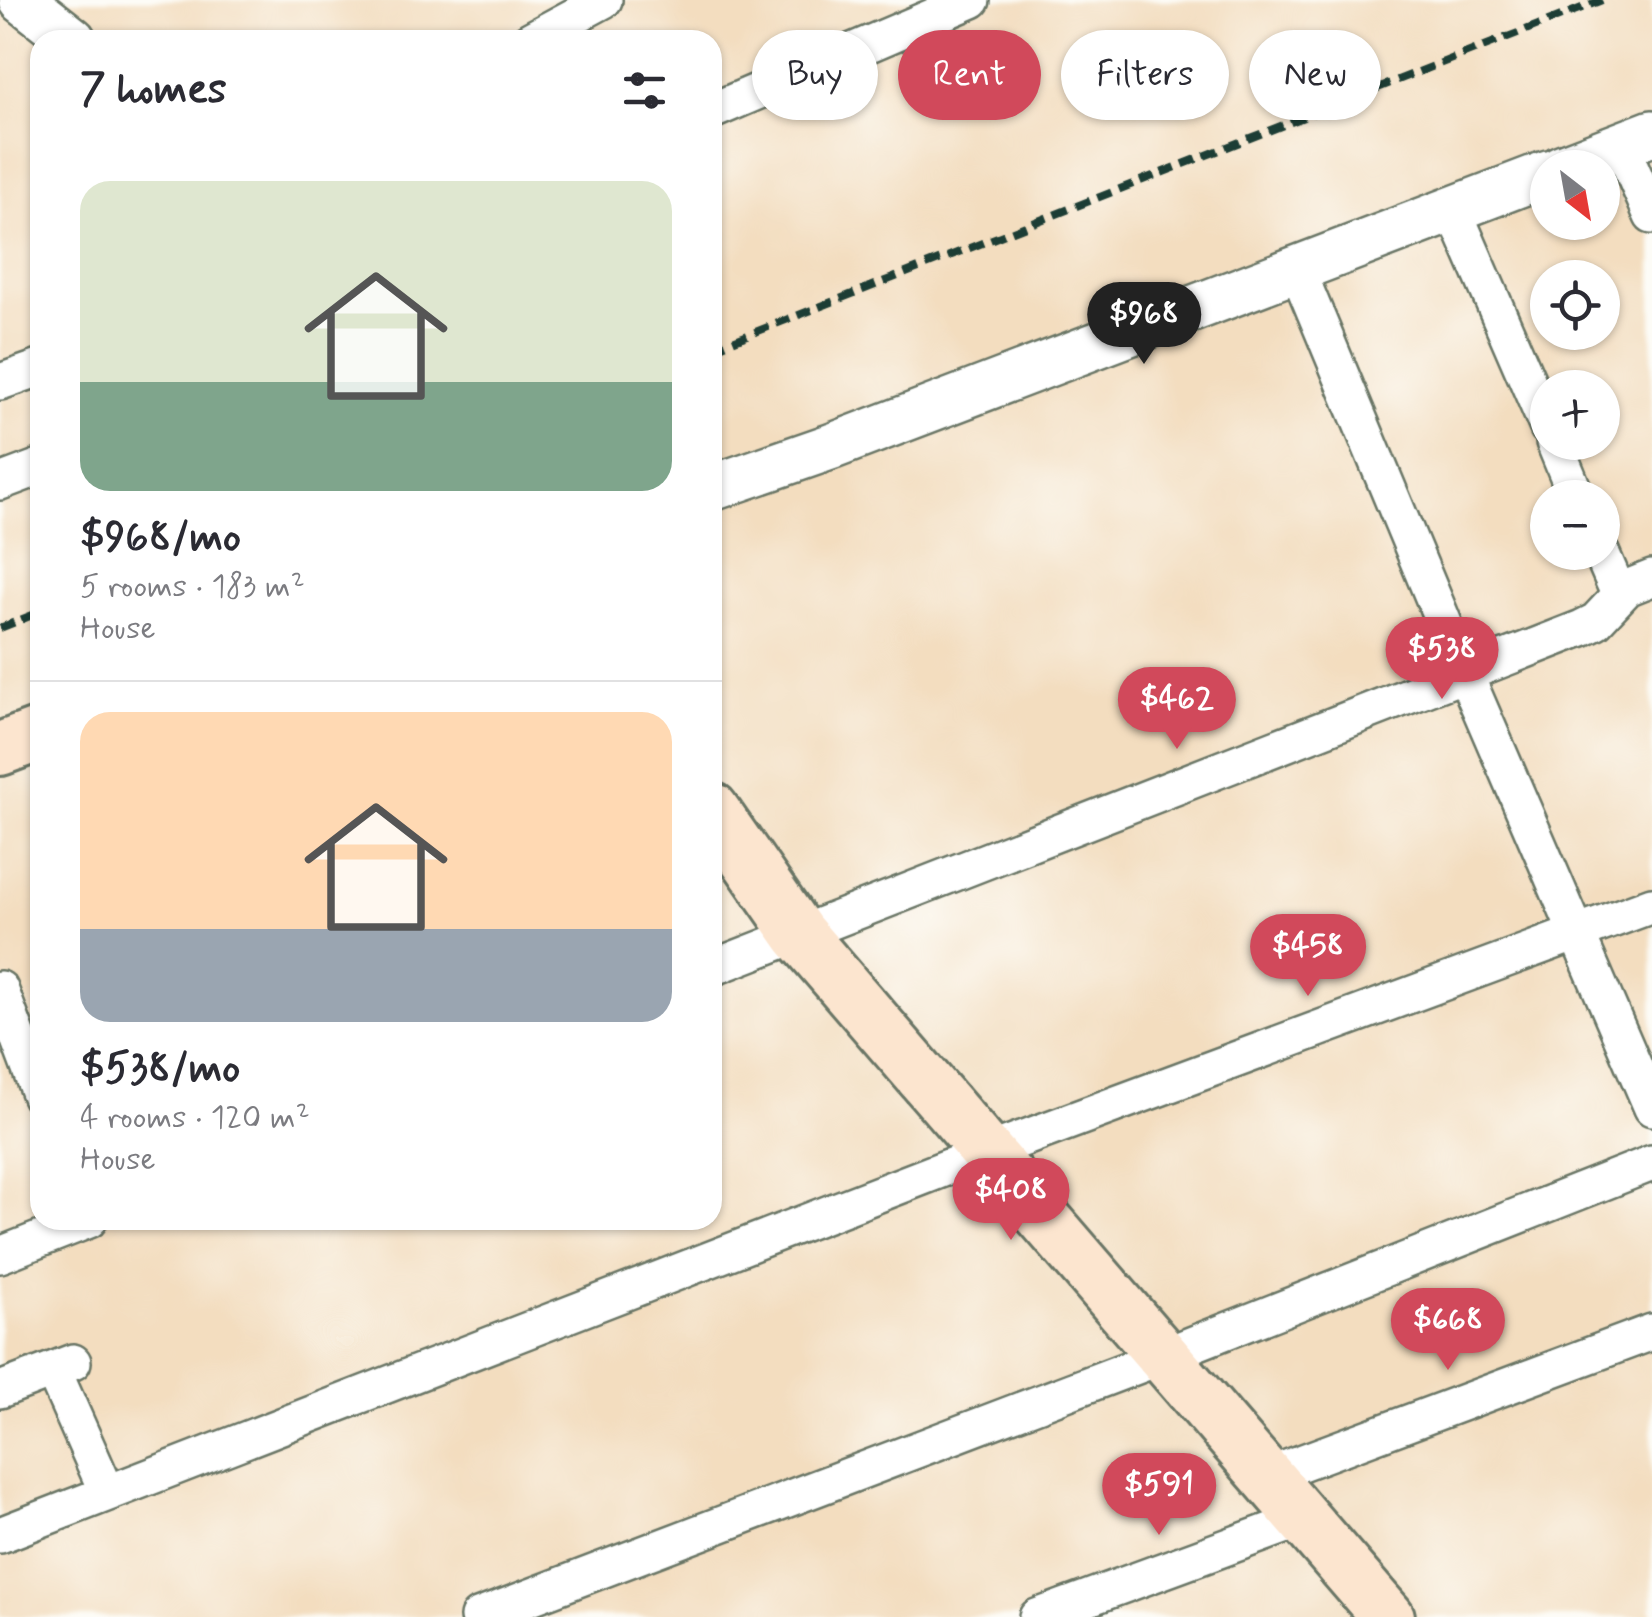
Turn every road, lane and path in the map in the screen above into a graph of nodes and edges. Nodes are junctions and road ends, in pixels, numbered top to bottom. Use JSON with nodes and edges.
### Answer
{"nodes":[{"id":1,"x":604,"y":0,"type":"edge"},
{"id":2,"x":972,"y":0,"type":"edge"},
{"id":3,"x":26,"y":1,"type":"edge"},
{"id":4,"x":62,"y":30,"type":"edge"},
{"id":5,"x":548,"y":30,"type":"edge"},
{"id":6,"x":722,"y":107,"type":"edge"},
{"id":7,"x":1637,"y":139,"type":"edge"},
{"id":8,"x":1608,"y":150,"type":"edge"},
{"id":9,"x":1530,"y":180,"type":"edge"},
{"id":10,"x":1453,"y":209,"type":"junction"},
{"id":11,"x":1652,"y":216,"type":"edge"},
{"id":12,"x":1298,"y":268,"type":"junction"},
{"id":13,"x":30,"y":372,"type":"edge"},
{"id":14,"x":0,"y":382,"type":"edge"},
{"id":15,"x":1530,"y":387,"type":"edge"},
{"id":16,"x":30,"y":470,"type":"edge"},
{"id":17,"x":0,"y":482,"type":"edge"},
{"id":18,"x":722,"y":484,"type":"edge"},
{"id":19,"x":1609,"y":570,"type":"edge"},
{"id":20,"x":1652,"y":578,"type":"edge"},
{"id":21,"x":1619,"y":594,"type":"junction"},
{"id":22,"x":1465,"y":674,"type":"junction"},
{"id":23,"x":30,"y":738,"type":"edge"},
{"id":24,"x":0,"y":749,"type":"edge"},
{"id":25,"x":722,"y":823,"type":"edge"},
{"id":26,"x":1652,"y":905,"type":"edge"},
{"id":27,"x":799,"y":934,"type":"junction"},
{"id":28,"x":1578,"y":935,"type":"junction"},
{"id":29,"x":722,"y":964,"type":"edge"},
{"id":30,"x":0,"y":988,"type":"edge"},
{"id":31,"x":30,"y":1069,"type":"edge"},
{"id":32,"x":1652,"y":1108,"type":"edge"},
{"id":33,"x":987,"y":1152,"type":"junction"},
{"id":34,"x":1652,"y":1163,"type":"edge"},
{"id":35,"x":62,"y":1230,"type":"edge"},
{"id":36,"x":0,"y":1255,"type":"edge"},
{"id":37,"x":1652,"y":1332,"type":"edge"},
{"id":38,"x":1163,"y":1356,"type":"junction"},
{"id":39,"x":0,"y":1390,"type":"edge"},
{"id":40,"x":1266,"y":1476,"type":"junction"},
{"id":41,"x":108,"y":1492,"type":"junction"},
{"id":42,"x":1303,"y":1519,"type":"junction"},
{"id":43,"x":0,"y":1535,"type":"edge"},
{"id":44,"x":478,"y":1617,"type":"edge"},
{"id":45,"x":1037,"y":1617,"type":"edge"},
{"id":46,"x":1388,"y":1617,"type":"edge"}],
"edges":[{"from":1,"to":5,"type":"street"},
{"from":2,"to":6,"type":"street"},
{"from":3,"to":4,"type":"street"},
{"from":7,"to":8,"type":"street"},
{"from":7,"to":11,"type":"street"},
{"from":9,"to":10,"type":"street"},
{"from":10,"to":12,"type":"street"},
{"from":10,"to":15,"type":"street"},
{"from":12,"to":18,"type":"street"},
{"from":12,"to":22,"type":"street"},
{"from":13,"to":14,"type":"street"},
{"from":16,"to":17,"type":"street"},
{"from":19,"to":21,"type":"street"},
{"from":20,"to":21,"type":"street"},
{"from":21,"to":22,"type":"street"},
{"from":22,"to":27,"type":"street"},
{"from":22,"to":28,"type":"street"},
{"from":23,"to":24,"type":"main road"},
{"from":25,"to":27,"type":"main road"},
{"from":26,"to":28,"type":"street"},
{"from":27,"to":29,"type":"street"},
{"from":27,"to":33,"type":"main road"},
{"from":28,"to":32,"type":"street"},
{"from":28,"to":33,"type":"street"},
{"from":30,"to":31,"type":"street"},
{"from":33,"to":38,"type":"main road"},
{"from":33,"to":41,"type":"street"},
{"from":34,"to":38,"type":"street"},
{"from":35,"to":36,"type":"street"},
{"from":37,"to":40,"type":"street"},
{"from":38,"to":40,"type":"main road"},
{"from":38,"to":44,"type":"street"},
{"from":39,"to":41,"type":"street"},
{"from":40,"to":42,"type":"main road"},
{"from":41,"to":43,"type":"street"},
{"from":42,"to":45,"type":"street"},
{"from":42,"to":46,"type":"main road"}]}
